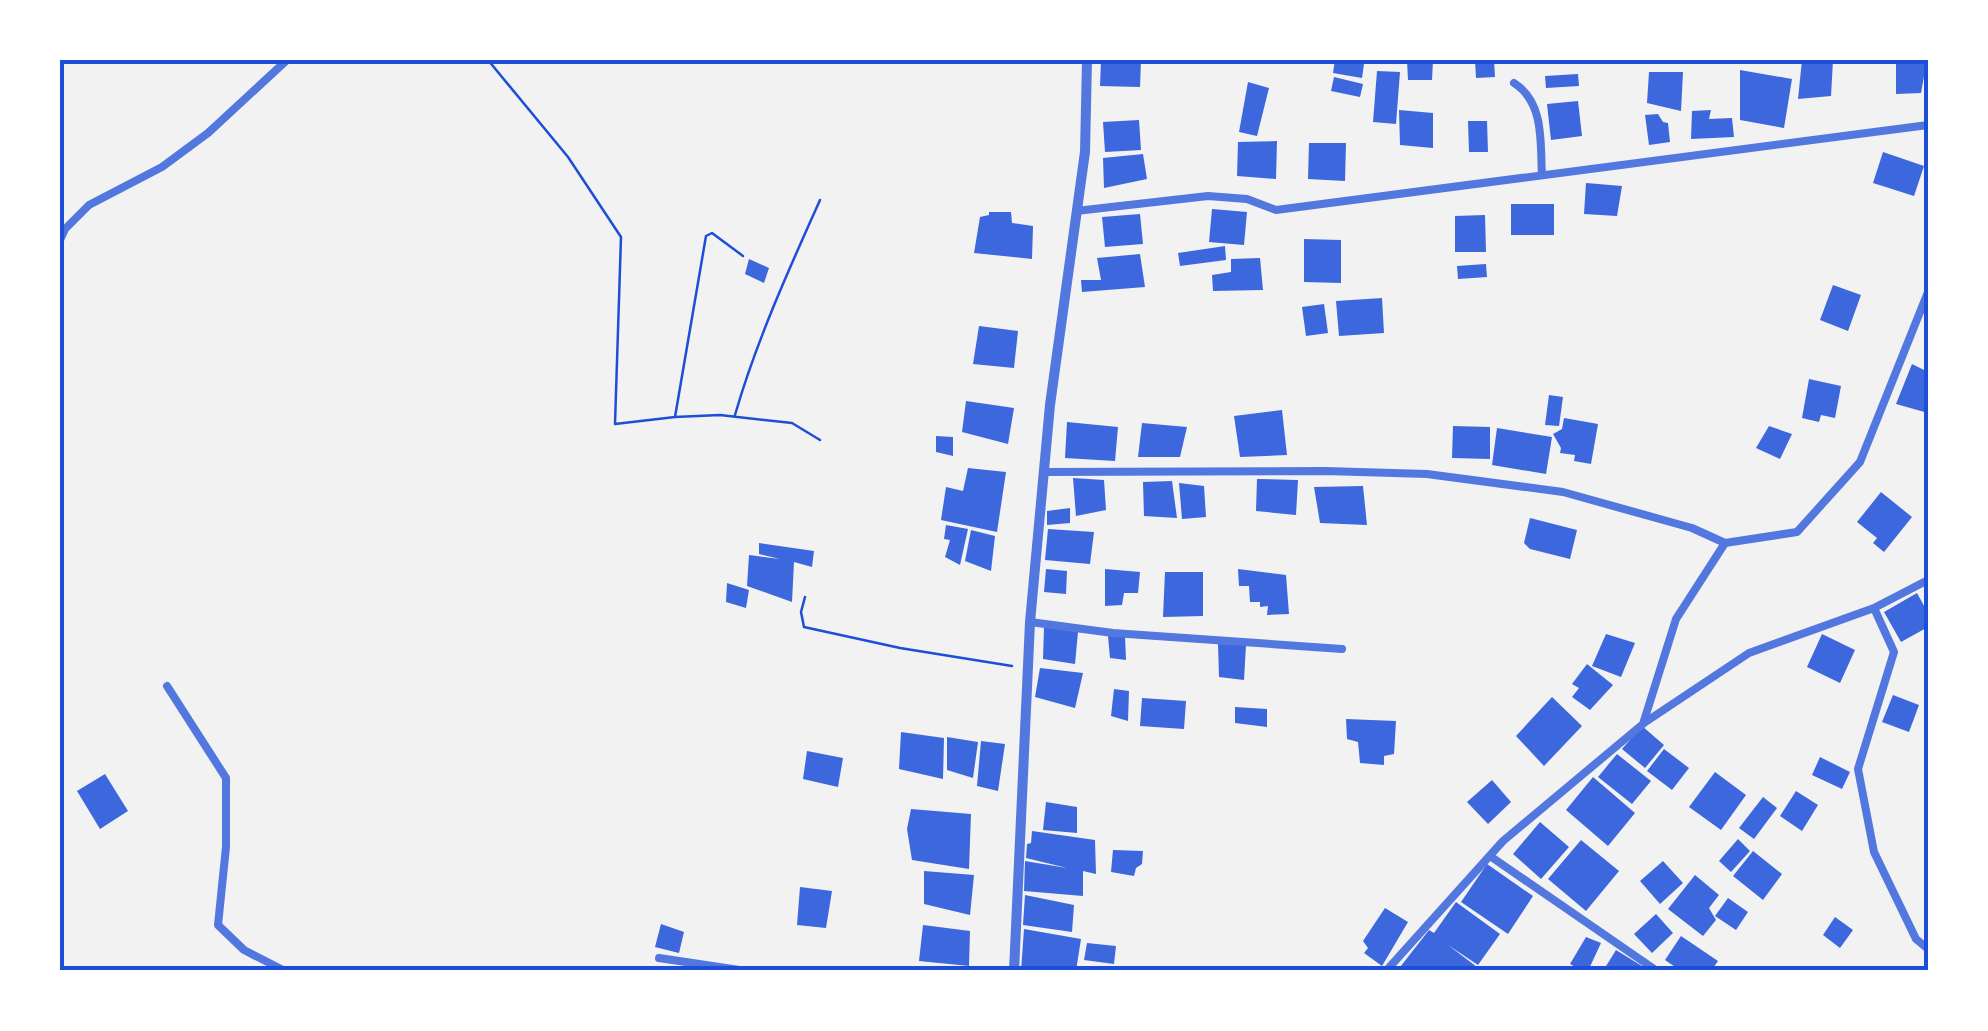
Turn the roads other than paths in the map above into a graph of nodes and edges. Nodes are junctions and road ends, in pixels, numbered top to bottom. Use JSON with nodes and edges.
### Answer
{"nodes":[{"id":1,"x":287,"y":60,"type":"edge"},
{"id":2,"x":1087,"y":60,"type":"edge"},
{"id":3,"x":1514,"y":83,"type":"dead end"},
{"id":4,"x":1928,"y":125,"type":"edge"},
{"id":5,"x":1542,"y":175,"type":"junction"},
{"id":6,"x":1076,"y":212,"type":"junction"},
{"id":7,"x":60,"y":240,"type":"edge"},
{"id":8,"x":1928,"y":292,"type":"edge"},
{"id":9,"x":1044,"y":472,"type":"junction"},
{"id":10,"x":1725,"y":543,"type":"junction"},
{"id":11,"x":1928,"y":580,"type":"edge"},
{"id":12,"x":1874,"y":608,"type":"junction"},
{"id":13,"x":1030,"y":622,"type":"junction"},
{"id":14,"x":1342,"y":649,"type":"dead end"},
{"id":15,"x":168,"y":686,"type":"dead end"},
{"id":16,"x":1642,"y":724,"type":"junction"},
{"id":17,"x":1490,"y":856,"type":"junction"},
{"id":18,"x":1928,"y":948,"type":"edge"},
{"id":19,"x":659,"y":958,"type":"dead end"},
{"id":20,"x":285,"y":971,"type":"edge"},
{"id":21,"x":746,"y":971,"type":"edge"},
{"id":22,"x":1014,"y":971,"type":"edge"},
{"id":23,"x":1386,"y":971,"type":"edge"},
{"id":24,"x":1657,"y":971,"type":"edge"}],
"edges":[{"from":1,"to":7,"type":"street"},
{"from":2,"to":6,"type":"street"},
{"from":3,"to":5,"type":"street"},
{"from":4,"to":5,"type":"street"},
{"from":5,"to":6,"type":"street"},
{"from":6,"to":9,"type":"street"},
{"from":8,"to":10,"type":"street"},
{"from":9,"to":10,"type":"street"},
{"from":9,"to":13,"type":"street"},
{"from":10,"to":16,"type":"street"},
{"from":11,"to":12,"type":"street"},
{"from":12,"to":16,"type":"street"},
{"from":12,"to":18,"type":"street"},
{"from":13,"to":14,"type":"street"},
{"from":13,"to":22,"type":"street"},
{"from":15,"to":20,"type":"street"},
{"from":16,"to":17,"type":"street"},
{"from":17,"to":23,"type":"street"},
{"from":17,"to":24,"type":"street"},
{"from":19,"to":21,"type":"street"}]}
